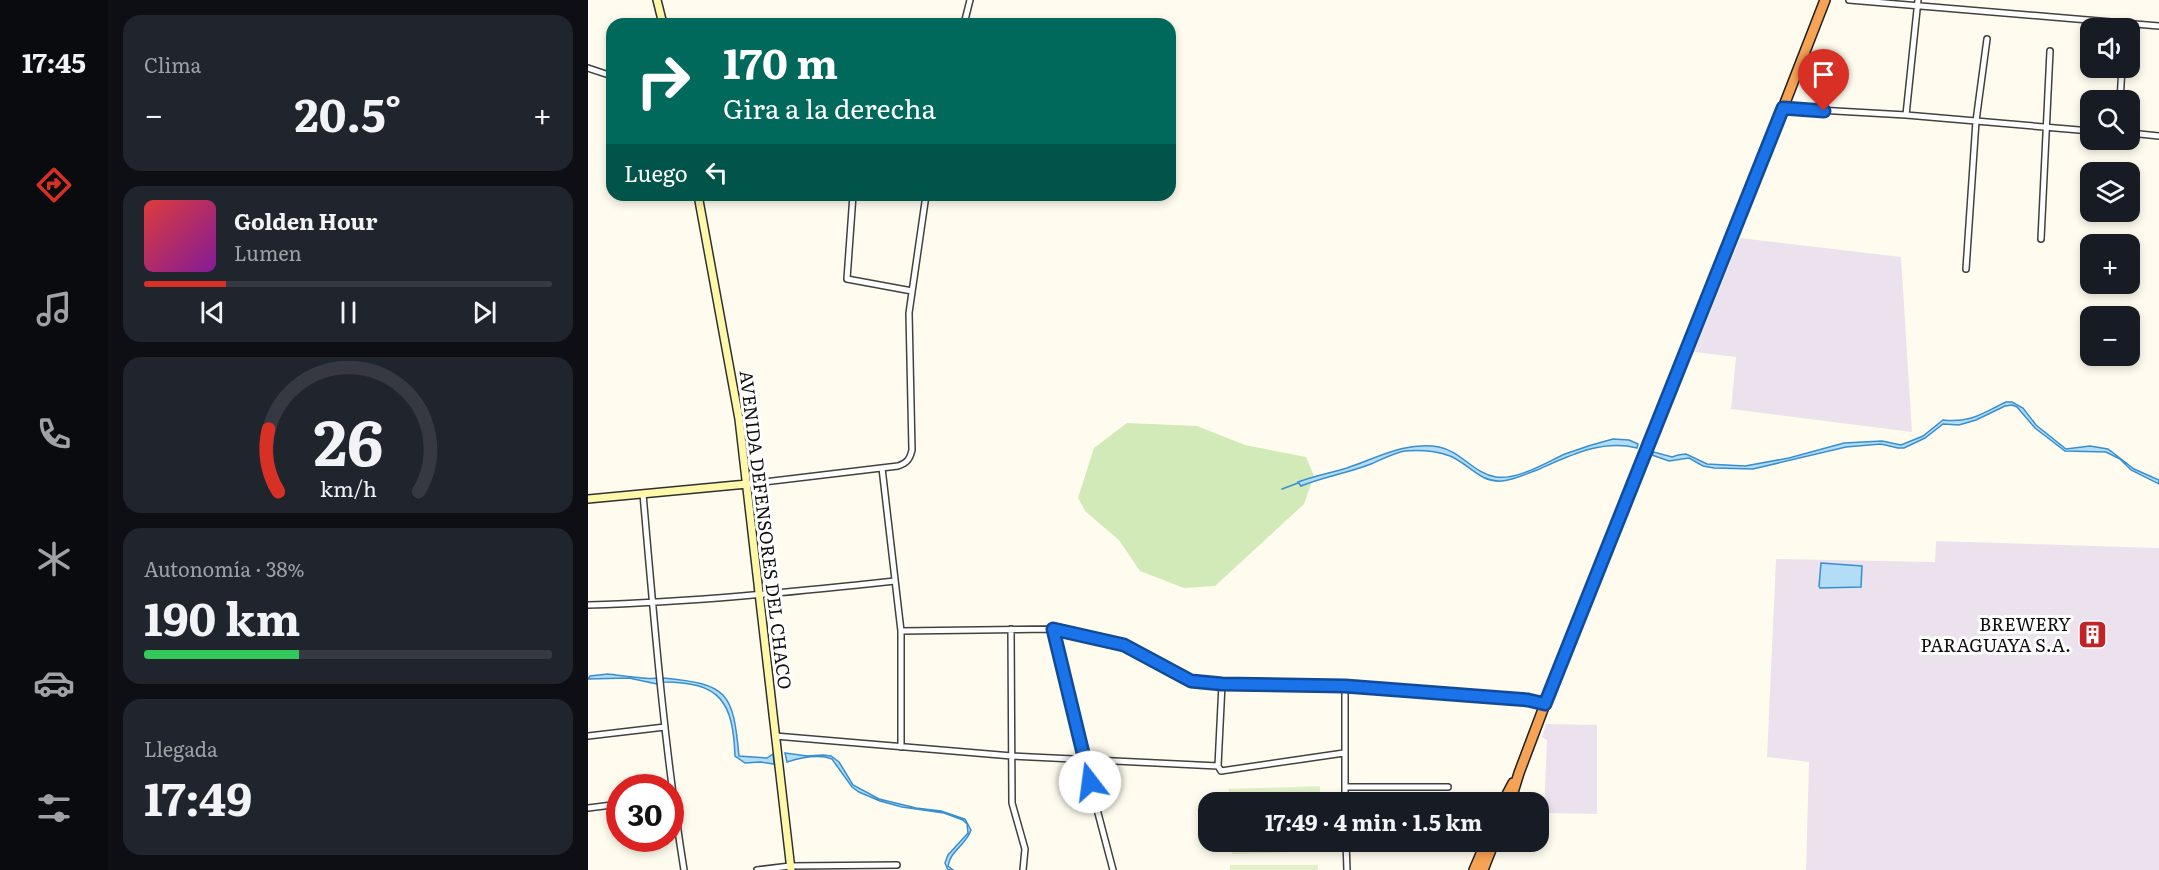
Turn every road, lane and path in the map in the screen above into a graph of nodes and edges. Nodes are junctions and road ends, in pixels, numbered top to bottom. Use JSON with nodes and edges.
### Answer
{"nodes":[{"id":1,"x":657,"y":0,"type":"edge"},
{"id":2,"x":970,"y":0,"type":"edge"},
{"id":3,"x":1824,"y":0,"type":"edge"},
{"id":4,"x":1849,"y":0,"type":"edge"},
{"id":5,"x":1917,"y":3,"type":"edge"},
{"id":6,"x":662,"y":18,"type":"edge"},
{"id":7,"x":966,"y":18,"type":"edge"},
{"id":8,"x":2159,"y":26,"type":"edge"},
{"id":9,"x":1987,"y":39,"type":"dead end"},
{"id":10,"x":2050,"y":51,"type":"dead end"},
{"id":11,"x":588,"y":68,"type":"edge"},
{"id":12,"x":606,"y":74,"type":"edge"},
{"id":13,"x":1783,"y":108,"type":"junction"},
{"id":14,"x":1906,"y":115,"type":"junction"},
{"id":15,"x":1976,"y":121,"type":"junction"},
{"id":16,"x":2047,"y":127,"type":"junction"},
{"id":17,"x":2080,"y":129,"type":"edge"},
{"id":18,"x":2140,"y":135,"type":"edge"},
{"id":19,"x":2159,"y":136,"type":"edge"},
{"id":20,"x":699,"y":201,"type":"edge"},
{"id":21,"x":852,"y":201,"type":"edge"},
{"id":22,"x":924,"y":201,"type":"edge"},
{"id":23,"x":2041,"y":239,"type":"dead end"},
{"id":24,"x":1966,"y":269,"type":"dead end"},
{"id":25,"x":912,"y":291,"type":"junction"},
{"id":26,"x":882,"y":468,"type":"junction"},
{"id":27,"x":747,"y":484,"type":"junction"},
{"id":28,"x":643,"y":494,"type":"junction"},
{"id":29,"x":588,"y":500,"type":"edge"},
{"id":30,"x":895,"y":581,"type":"junction"},
{"id":31,"x":758,"y":595,"type":"junction"},
{"id":32,"x":653,"y":603,"type":"junction"},
{"id":33,"x":588,"y":605,"type":"edge"},
{"id":34,"x":1011,"y":629,"type":"junction"},
{"id":35,"x":1053,"y":629,"type":"junction"},
{"id":36,"x":901,"y":631,"type":"junction"},
{"id":37,"x":1222,"y":684,"type":"junction"},
{"id":38,"x":1345,"y":686,"type":"junction"},
{"id":39,"x":1545,"y":704,"type":"junction"},
{"id":40,"x":665,"y":726,"type":"junction"},
{"id":41,"x":588,"y":736,"type":"edge"},
{"id":42,"x":775,"y":736,"type":"junction"},
{"id":43,"x":901,"y":747,"type":"junction"},
{"id":44,"x":1344,"y":753,"type":"junction"},
{"id":45,"x":1012,"y":756,"type":"junction"},
{"id":46,"x":1084,"y":760,"type":"junction"},
{"id":47,"x":1218,"y":766,"type":"junction"},
{"id":48,"x":1518,"y":773,"type":"junction"},
{"id":49,"x":670,"y":774,"type":"edge"},
{"id":50,"x":1345,"y":787,"type":"junction"},
{"id":51,"x":1448,"y":787,"type":"dead end"},
{"id":52,"x":1345,"y":792,"type":"edge"},
{"id":53,"x":1508,"y":792,"type":"edge"},
{"id":54,"x":1513,"y":792,"type":"edge"},
{"id":55,"x":606,"y":805,"type":"edge"},
{"id":56,"x":588,"y":807,"type":"edge"},
{"id":57,"x":681,"y":852,"type":"edge"},
{"id":58,"x":1346,"y":852,"type":"edge"},
{"id":59,"x":1482,"y":852,"type":"edge"},
{"id":60,"x":1490,"y":852,"type":"edge"},
{"id":61,"x":897,"y":865,"type":"dead end"},
{"id":62,"x":790,"y":868,"type":"edge"},
{"id":63,"x":684,"y":870,"type":"edge"},
{"id":64,"x":757,"y":870,"type":"edge"},
{"id":65,"x":1023,"y":870,"type":"edge"},
{"id":66,"x":1113,"y":870,"type":"edge"},
{"id":67,"x":1347,"y":870,"type":"edge"},
{"id":68,"x":1474,"y":870,"type":"edge"},
{"id":69,"x":1483,"y":870,"type":"edge"}],
"edges":[{"from":1,"to":6,"type":"main road"},
{"from":2,"to":7,"type":"street"},
{"from":3,"to":13,"type":"highway"},
{"from":4,"to":5,"type":"street"},
{"from":5,"to":8,"type":"street"},
{"from":5,"to":14,"type":"street"},
{"from":9,"to":15,"type":"street"},
{"from":10,"to":16,"type":"street"},
{"from":11,"to":12,"type":"street"},
{"from":13,"to":14,"type":"street"},
{"from":13,"to":39,"type":"highway"},
{"from":14,"to":15,"type":"street"},
{"from":15,"to":16,"type":"street"},
{"from":15,"to":24,"type":"street"},
{"from":16,"to":17,"type":"street"},
{"from":16,"to":23,"type":"street"},
{"from":18,"to":19,"type":"street"},
{"from":20,"to":27,"type":"main road","name":"AVENIDA DEFENSORES DEL CHACO"},
{"from":21,"to":25,"type":"street"},
{"from":22,"to":25,"type":"street"},
{"from":25,"to":26,"type":"street"},
{"from":26,"to":27,"type":"street"},
{"from":26,"to":30,"type":"street"},
{"from":27,"to":28,"type":"main road"},
{"from":27,"to":31,"type":"main road","name":"AVENIDA DEFENSORES DEL CHACO"},
{"from":28,"to":29,"type":"main road"},
{"from":28,"to":32,"type":"street"},
{"from":30,"to":31,"type":"street"},
{"from":30,"to":36,"type":"street"},
{"from":31,"to":32,"type":"street"},
{"from":31,"to":42,"type":"main road","name":"AVENIDA DEFENSORES DEL CHACO"},
{"from":32,"to":33,"type":"street"},
{"from":32,"to":40,"type":"street"},
{"from":34,"to":35,"type":"street"},
{"from":34,"to":36,"type":"street"},
{"from":34,"to":45,"type":"street"},
{"from":35,"to":37,"type":"street"},
{"from":35,"to":46,"type":"street"},
{"from":36,"to":43,"type":"street"},
{"from":37,"to":38,"type":"street"},
{"from":37,"to":47,"type":"street"},
{"from":38,"to":39,"type":"street"},
{"from":38,"to":44,"type":"street"},
{"from":39,"to":48,"type":"highway"},
{"from":40,"to":41,"type":"street"},
{"from":40,"to":49,"type":"street"},
{"from":42,"to":43,"type":"street"},
{"from":42,"to":62,"type":"main road","name":"AVENIDA DEFENSORES DEL CHACO"},
{"from":43,"to":45,"type":"street"},
{"from":44,"to":47,"type":"street"},
{"from":44,"to":50,"type":"street"},
{"from":45,"to":46,"type":"street"},
{"from":45,"to":65,"type":"street"},
{"from":46,"to":47,"type":"street"},
{"from":46,"to":66,"type":"street"},
{"from":48,"to":53,"type":"highway"},
{"from":48,"to":54,"type":"highway"},
{"from":50,"to":51,"type":"street"},
{"from":50,"to":52,"type":"street"},
{"from":55,"to":56,"type":"street"},
{"from":57,"to":63,"type":"street"},
{"from":58,"to":67,"type":"street"},
{"from":59,"to":68,"type":"highway"},
{"from":60,"to":69,"type":"highway"},
{"from":61,"to":62,"type":"street"},
{"from":62,"to":64,"type":"street"}]}
